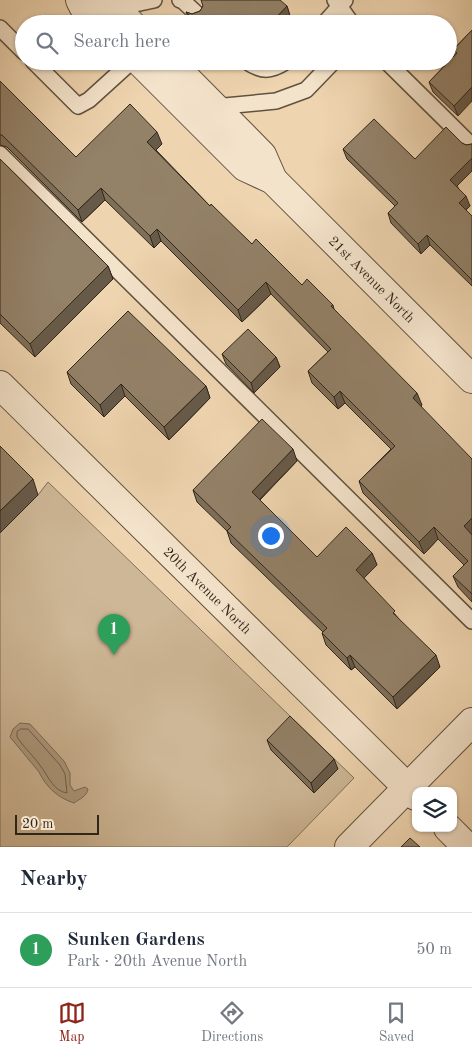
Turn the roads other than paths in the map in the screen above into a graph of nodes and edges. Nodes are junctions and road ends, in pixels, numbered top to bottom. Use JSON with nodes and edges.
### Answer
{"nodes":[{"id":1,"x":80,"y":0,"type":"edge"},
{"id":2,"x":154,"y":0,"type":"edge"},
{"id":3,"x":180,"y":0,"type":"edge"},
{"id":4,"x":340,"y":2,"type":"edge"},
{"id":5,"x":114,"y":14,"type":"edge"},
{"id":6,"x":197,"y":14,"type":"edge"},
{"id":7,"x":331,"y":15,"type":"edge"},
{"id":8,"x":347,"y":15,"type":"edge"},
{"id":9,"x":0,"y":28,"type":"edge"},
{"id":10,"x":15,"y":43,"type":"edge"},
{"id":11,"x":42,"y":70,"type":"edge"},
{"id":12,"x":122,"y":70,"type":"edge"},
{"id":13,"x":148,"y":70,"type":"edge"},
{"id":14,"x":178,"y":70,"type":"edge"},
{"id":15,"x":325,"y":70,"type":"edge"},
{"id":16,"x":395,"y":70,"type":"edge"},
{"id":17,"x":214,"y":107,"type":"junction"},
{"id":18,"x":472,"y":146,"type":"edge"},
{"id":19,"x":0,"y":154,"type":"edge"},
{"id":20,"x":273,"y":180,"type":"junction"},
{"id":21,"x":472,"y":379,"type":"edge"},
{"id":22,"x":0,"y":385,"type":"edge"},
{"id":23,"x":472,"y":621,"type":"edge"},
{"id":24,"x":472,"y":722,"type":"edge"},
{"id":25,"x":416,"y":787,"type":"edge"},
{"id":26,"x":412,"y":792,"type":"edge"},
{"id":27,"x":452,"y":832,"type":"edge"},
{"id":28,"x":349,"y":847,"type":"edge"},
{"id":29,"x":467,"y":847,"type":"edge"}],
"edges":[{"from":1,"to":5,"type":"street"},
{"from":2,"to":5,"type":"lane"},
{"from":3,"to":6,"type":"lane"},
{"from":4,"to":7,"type":"lane"},
{"from":4,"to":8,"type":"lane"},
{"from":9,"to":10,"type":"lane"},
{"from":11,"to":12,"type":"lane"},
{"from":13,"to":20,"type":"street","name":"21st Avenue North"},
{"from":14,"to":17,"type":"street","name":"21st Avenue North"},
{"from":15,"to":17,"type":"lane"},
{"from":16,"to":18,"type":"lane"},
{"from":17,"to":20,"type":"street","name":"21st Avenue North"},
{"from":19,"to":23,"type":"lane"},
{"from":20,"to":21,"type":"street","name":"21st Avenue North"},
{"from":22,"to":26,"type":"street","name":"20th Avenue North"},
{"from":24,"to":25,"type":"street"},
{"from":26,"to":28,"type":"street"},
{"from":27,"to":29,"type":"street"}]}
